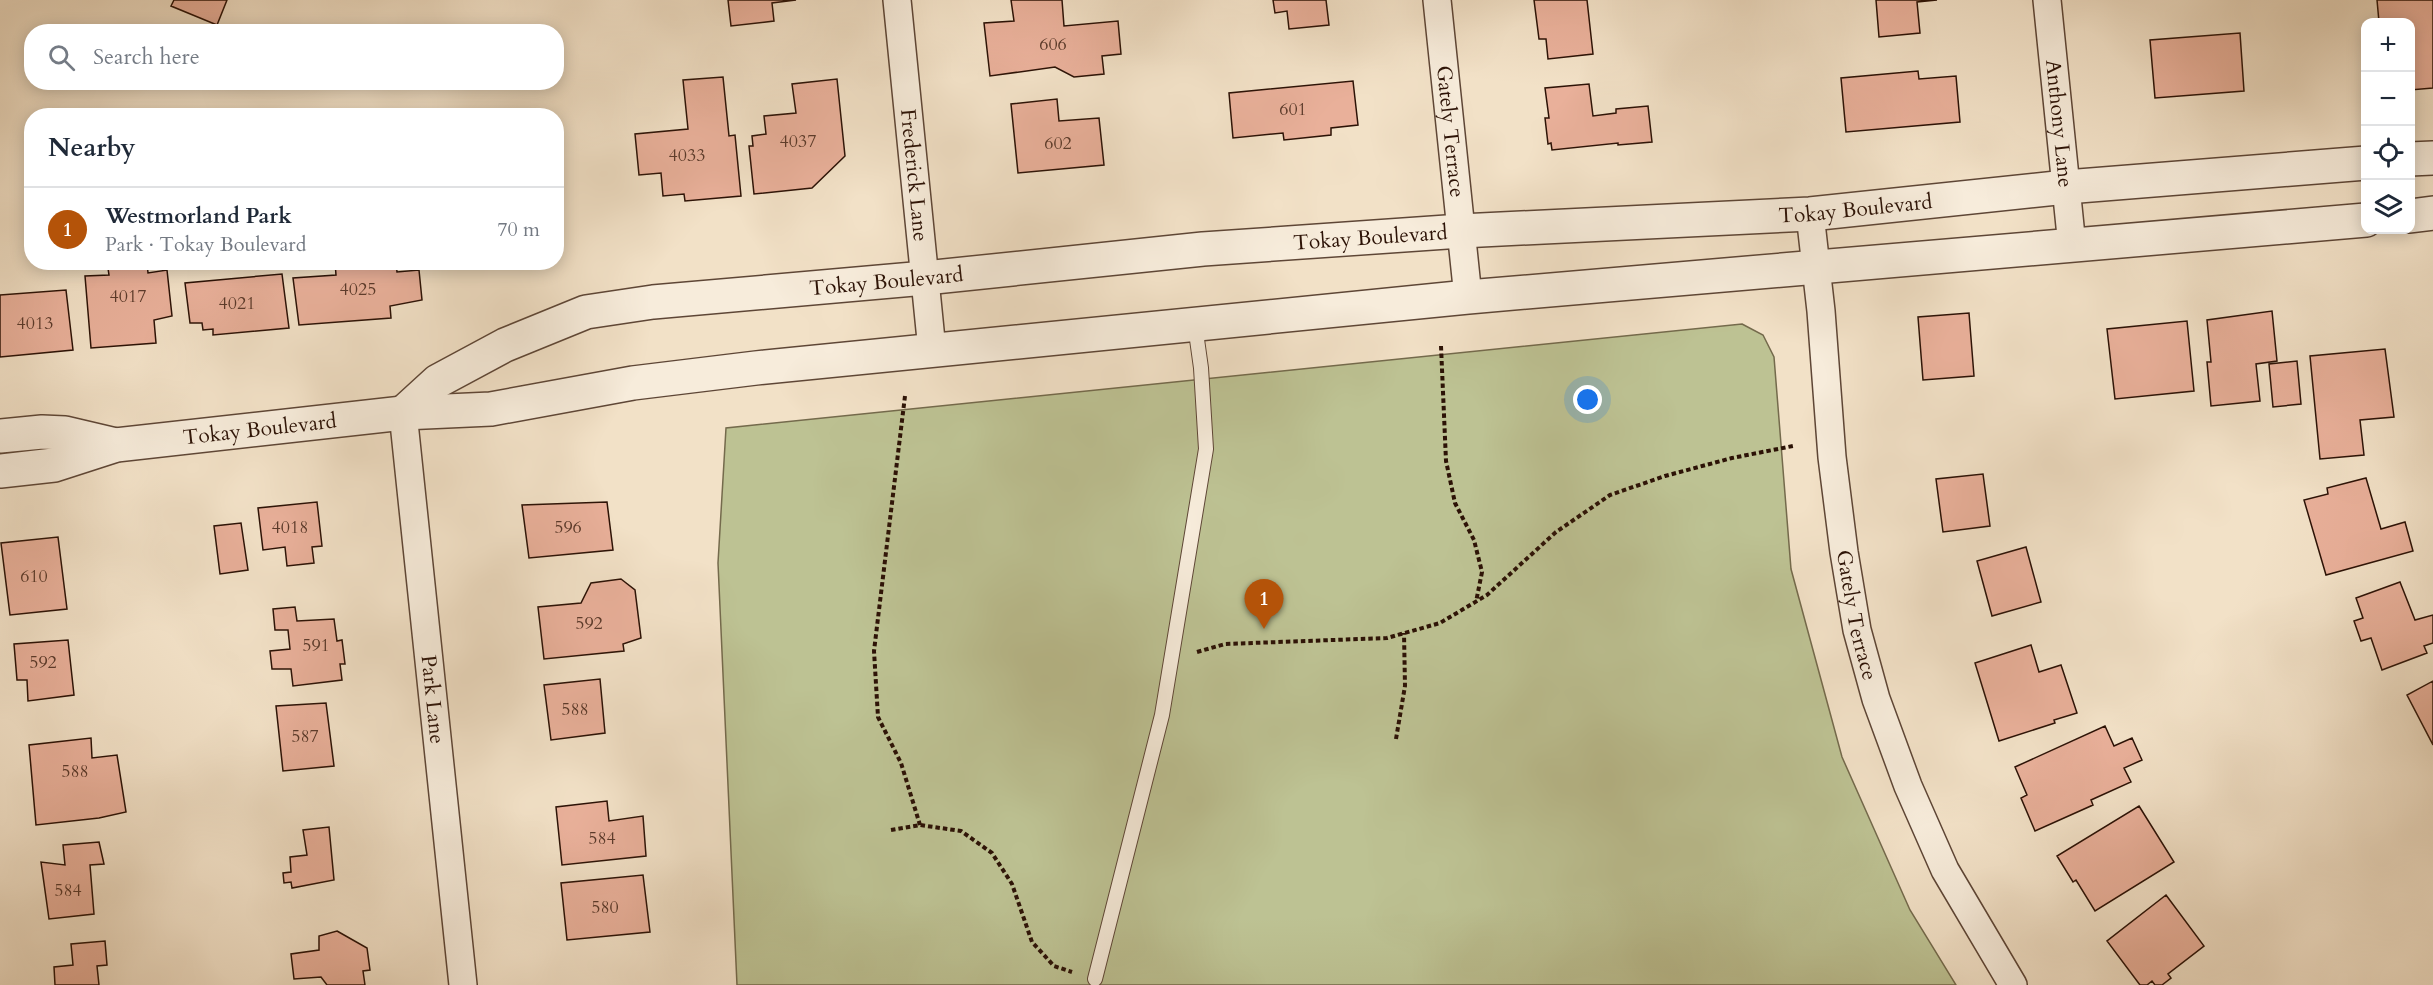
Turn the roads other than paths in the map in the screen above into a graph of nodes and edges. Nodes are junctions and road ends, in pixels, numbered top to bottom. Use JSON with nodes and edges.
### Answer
{"nodes":[{"id":1,"x":897,"y":0,"type":"edge"},
{"id":2,"x":1437,"y":0,"type":"edge"},
{"id":3,"x":2047,"y":0,"type":"edge"},
{"id":4,"x":2433,"y":158,"type":"edge"},
{"id":5,"x":2415,"y":159,"type":"edge"},
{"id":6,"x":2361,"y":163,"type":"edge"},
{"id":7,"x":2066,"y":187,"type":"junction"},
{"id":8,"x":2433,"y":213,"type":"edge"},
{"id":9,"x":1810,"y":214,"type":"junction"},
{"id":10,"x":2415,"y":215,"type":"edge"},
{"id":11,"x":2361,"y":220,"type":"edge"},
{"id":12,"x":1461,"y":231,"type":"junction"},
{"id":13,"x":2072,"y":246,"type":"junction"},
{"id":14,"x":1815,"y":268,"type":"junction"},
{"id":15,"x":925,"y":278,"type":"junction"},
{"id":16,"x":1468,"y":297,"type":"junction"},
{"id":17,"x":1195,"y":325,"type":"junction"},
{"id":18,"x":932,"y":350,"type":"junction"},
{"id":19,"x":403,"y":413,"type":"junction"},
{"id":20,"x":0,"y":436,"type":"edge"},
{"id":21,"x":116,"y":445,"type":"junction"},
{"id":22,"x":0,"y":471,"type":"edge"},
{"id":23,"x":1095,"y":979,"type":"road end"},
{"id":24,"x":463,"y":985,"type":"edge"},
{"id":25,"x":2013,"y":985,"type":"edge"}],
"edges":[{"from":1,"to":15,"type":"street","name":"Frederick Lane"},
{"from":2,"to":12,"type":"street","name":"Gately Terrace"},
{"from":3,"to":7,"type":"street","name":"Anthony Lane"},
{"from":4,"to":5,"type":"street"},
{"from":6,"to":7,"type":"street","name":"Tokay Boulevard"},
{"from":7,"to":9,"type":"street","name":"Tokay Boulevard"},
{"from":7,"to":13,"type":"street","name":"Anthony Lane"},
{"from":8,"to":10,"type":"street"},
{"from":9,"to":12,"type":"street","name":"Tokay Boulevard"},
{"from":9,"to":14,"type":"street","name":"Gately Terrace"},
{"from":11,"to":13,"type":"street","name":"Tokay Boulevard"},
{"from":12,"to":15,"type":"street","name":"Tokay Boulevard"},
{"from":12,"to":16,"type":"street","name":"Gately Terrace"},
{"from":13,"to":14,"type":"street","name":"Tokay Boulevard"},
{"from":14,"to":16,"type":"street","name":"Tokay Boulevard"},
{"from":14,"to":25,"type":"street","name":"Gately Terrace"},
{"from":15,"to":18,"type":"street","name":"Frederick Lane"},
{"from":15,"to":19,"type":"street","name":"Tokay Boulevard"},
{"from":16,"to":17,"type":"street","name":"Tokay Boulevard"},
{"from":17,"to":18,"type":"street","name":"Tokay Boulevard"},
{"from":17,"to":23,"type":"lane"},
{"from":18,"to":19,"type":"street","name":"Tokay Boulevard"},
{"from":19,"to":21,"type":"street","name":"Tokay Boulevard"},
{"from":19,"to":24,"type":"street","name":"Park Lane"},
{"from":20,"to":21,"type":"street","name":"Tokay Boulevard"},
{"from":21,"to":22,"type":"street","name":"Tokay Boulevard"}]}
